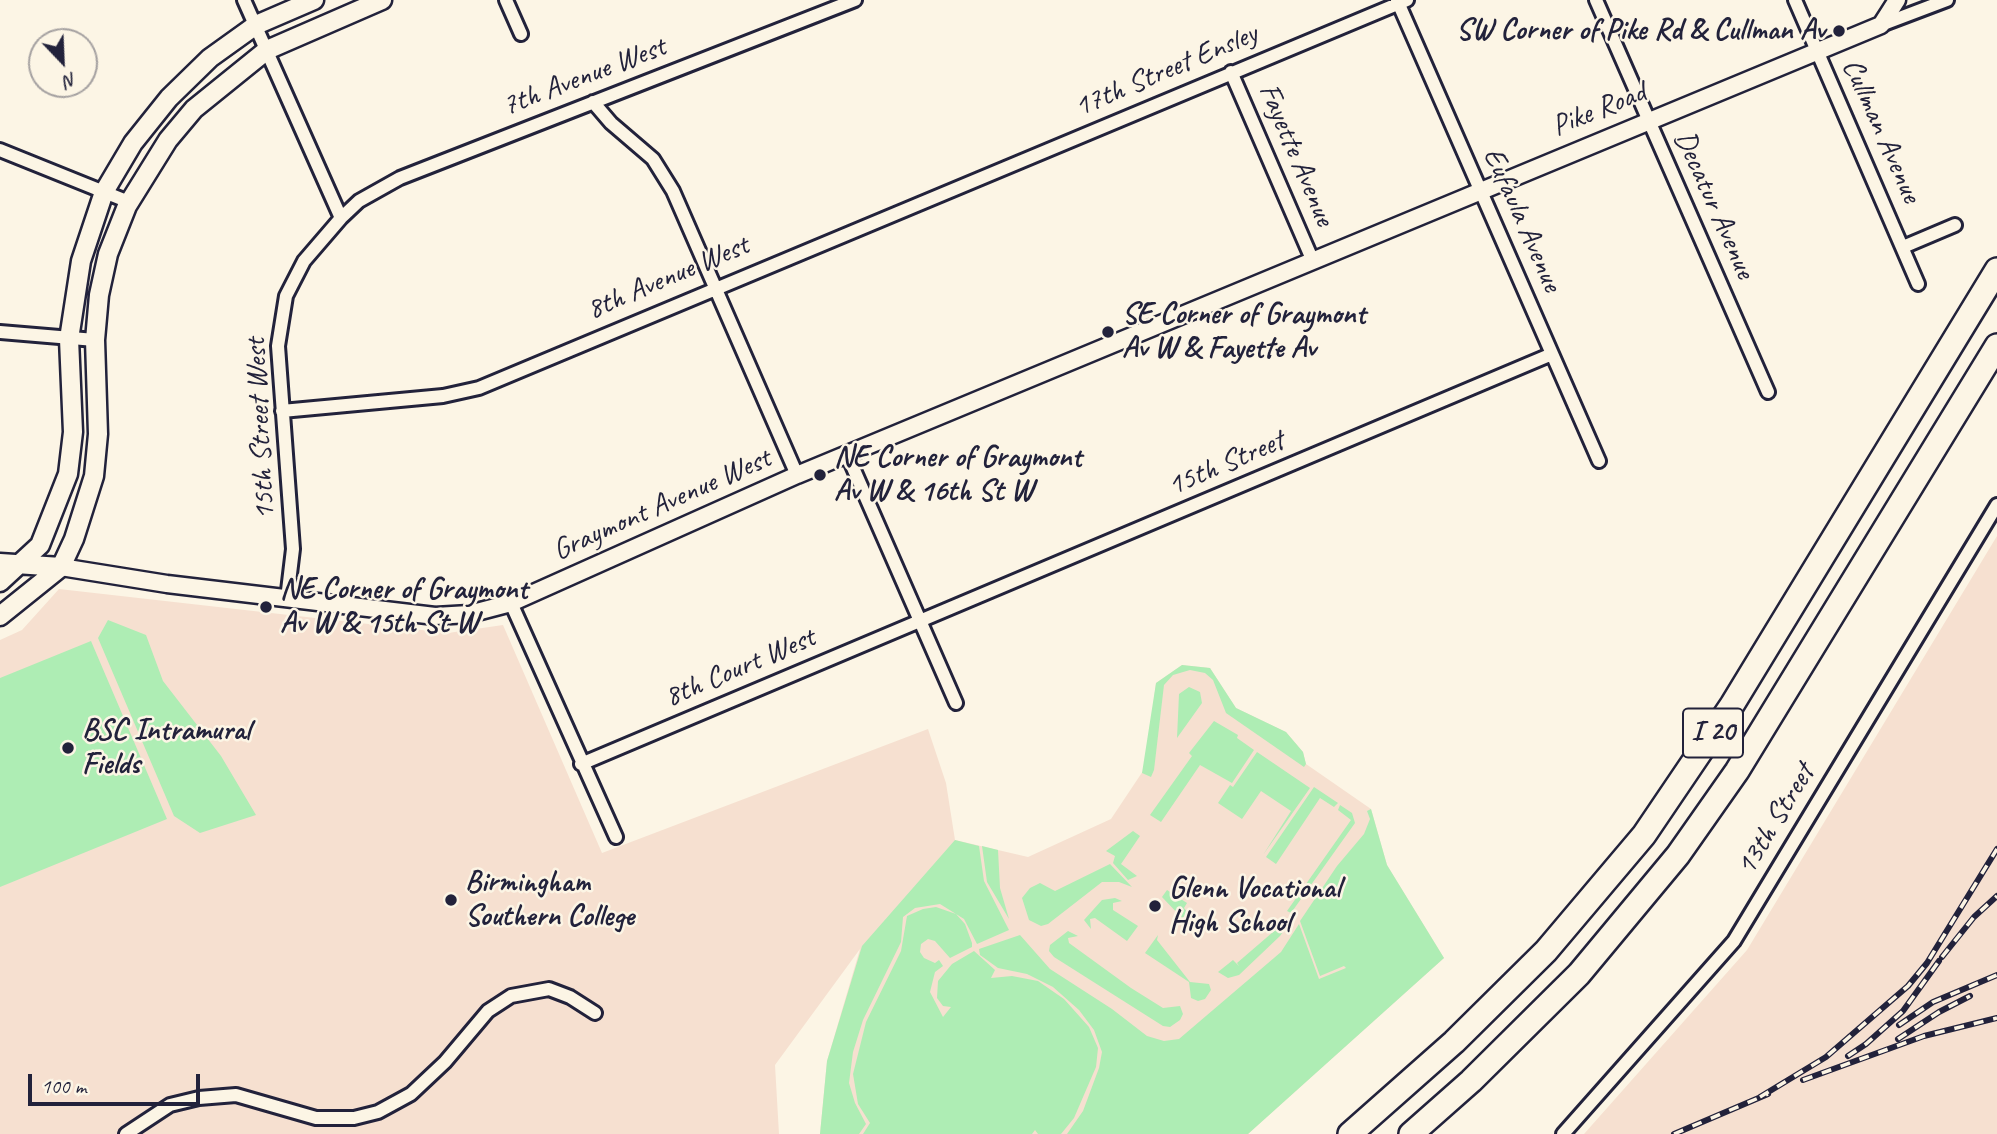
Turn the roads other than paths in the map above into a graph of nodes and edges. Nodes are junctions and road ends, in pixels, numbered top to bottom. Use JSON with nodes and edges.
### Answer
{"nodes":[{"id":1,"x":244,"y":0,"type":"edge"},
{"id":2,"x":314,"y":0,"type":"edge"},
{"id":3,"x":382,"y":0,"type":"edge"},
{"id":4,"x":506,"y":0,"type":"edge"},
{"id":5,"x":855,"y":0,"type":"edge"},
{"id":6,"x":1596,"y":0,"type":"edge"},
{"id":7,"x":1795,"y":0,"type":"edge"},
{"id":8,"x":1897,"y":0,"type":"edge"},
{"id":9,"x":1947,"y":0,"type":"edge"},
{"id":10,"x":1401,"y":1,"type":"edge"},
{"id":11,"x":1881,"y":24,"type":"junction"},
{"id":12,"x":256,"y":25,"type":"junction"},
{"id":13,"x":521,"y":34,"type":"dead end"},
{"id":14,"x":267,"y":50,"type":"junction"},
{"id":15,"x":1817,"y":51,"type":"junction"},
{"id":16,"x":1231,"y":72,"type":"junction"},
{"id":17,"x":593,"y":102,"type":"junction"},
{"id":18,"x":1648,"y":120,"type":"junction"},
{"id":19,"x":1061,"y":143,"type":"joint"},
{"id":20,"x":0,"y":150,"type":"edge"},
{"id":21,"x":1481,"y":189,"type":"junction"},
{"id":22,"x":104,"y":192,"type":"junction"},
{"id":23,"x":129,"y":202,"type":"junction"},
{"id":24,"x":341,"y":218,"type":"junction"},
{"id":25,"x":1955,"y":225,"type":"dead end"},
{"id":26,"x":1903,"y":247,"type":"junction"},
{"id":27,"x":1312,"y":259,"type":"junction"},
{"id":28,"x":1997,"y":270,"type":"edge"},
{"id":29,"x":1918,"y":284,"type":"dead end"},
{"id":30,"x":715,"y":288,"type":"junction"},
{"id":31,"x":0,"y":332,"type":"edge"},
{"id":32,"x":69,"y":338,"type":"junction"},
{"id":33,"x":95,"y":340,"type":"junction"},
{"id":34,"x":1997,"y":346,"type":"edge"},
{"id":35,"x":1552,"y":354,"type":"junction"},
{"id":36,"x":1768,"y":392,"type":"dead end"},
{"id":37,"x":282,"y":411,"type":"junction"},
{"id":38,"x":847,"y":454,"type":"junction"},
{"id":39,"x":1599,"y":461,"type":"dead end"},
{"id":40,"x":797,"y":475,"type":"junction"},
{"id":41,"x":1997,"y":505,"type":"edge"},
{"id":42,"x":0,"y":563,"type":"edge"},
{"id":43,"x":21,"y":565,"type":"junction"},
{"id":44,"x":61,"y":566,"type":"junction"},
{"id":45,"x":0,"y":582,"type":"edge"},
{"id":46,"x":287,"y":599,"type":"junction"},
{"id":47,"x":511,"y":603,"type":"junction"},
{"id":48,"x":0,"y":616,"type":"edge"},
{"id":49,"x":920,"y":621,"type":"junction"},
{"id":50,"x":956,"y":703,"type":"dead end"},
{"id":51,"x":581,"y":764,"type":"junction"},
{"id":52,"x":616,"y":837,"type":"dead end"},
{"id":53,"x":594,"y":1013,"type":"dead end"},
{"id":54,"x":126,"y":1134,"type":"edge"},
{"id":55,"x":1350,"y":1134,"type":"edge"},
{"id":56,"x":1411,"y":1134,"type":"edge"},
{"id":57,"x":1563,"y":1134,"type":"edge"}],
"edges":[{"from":1,"to":12,"type":"street"},
{"from":2,"to":12,"type":"main road"},
{"from":3,"to":14,"type":"main road"},
{"from":4,"to":13,"type":"street"},
{"from":5,"to":17,"type":"street","name":"7th Avenue West"},
{"from":6,"to":18,"type":"street","name":"Decatur Avenue"},
{"from":7,"to":15,"type":"street","name":"Cullman Avenue"},
{"from":8,"to":11,"type":"street"},
{"from":9,"to":11,"type":"street"},
{"from":10,"to":16,"type":"street","name":"17th Street Ensley"},
{"from":10,"to":21,"type":"street","name":"Eufaula Avenue"},
{"from":11,"to":15,"type":"street","name":"Pike Road"},
{"from":12,"to":14,"type":"street"},
{"from":12,"to":22,"type":"main road"},
{"from":14,"to":23,"type":"main road"},
{"from":14,"to":24,"type":"street"},
{"from":15,"to":18,"type":"street","name":"Pike Road"},
{"from":15,"to":26,"type":"street","name":"Cullman Avenue"},
{"from":16,"to":19,"type":"street","name":"17th Street Ensley"},
{"from":16,"to":27,"type":"street","name":"Fayette Avenue"},
{"from":17,"to":24,"type":"street","name":"7th Avenue West"},
{"from":17,"to":30,"type":"street"},
{"from":18,"to":21,"type":"street","name":"Pike Road"},
{"from":18,"to":36,"type":"street","name":"Decatur Avenue"},
{"from":19,"to":30,"type":"street","name":"8th Avenue West"},
{"from":20,"to":22,"type":"street"},
{"from":21,"to":27,"type":"street","name":"Pike Road"},
{"from":21,"to":35,"type":"street","name":"Eufaula Avenue"},
{"from":22,"to":23,"type":"street"},
{"from":22,"to":32,"type":"main road"},
{"from":23,"to":33,"type":"main road"},
{"from":24,"to":37,"type":"street","name":"15th Street West"},
{"from":25,"to":26,"type":"street"},
{"from":26,"to":29,"type":"street","name":"Cullman Avenue"},
{"from":27,"to":38,"type":"street","name":"Graymont Avenue West"},
{"from":28,"to":55,"type":"highway","number":"I 20"},
{"from":30,"to":37,"type":"street","name":"8th Avenue West"},
{"from":30,"to":40,"type":"street"},
{"from":31,"to":32,"type":"street"},
{"from":32,"to":33,"type":"street"},
{"from":32,"to":43,"type":"main road"},
{"from":33,"to":44,"type":"main road"},
{"from":34,"to":56,"type":"highway","number":"I 20"},
{"from":35,"to":39,"type":"street","name":"Eufaula Avenue"},
{"from":35,"to":49,"type":"street","name":"15th Street"},
{"from":37,"to":46,"type":"street","name":"15th Street West"},
{"from":38,"to":40,"type":"street","name":"Graymont Avenue West"},
{"from":38,"to":49,"type":"street"},
{"from":40,"to":47,"type":"street","name":"Graymont Avenue West"},
{"from":41,"to":57,"type":"street","name":"13th Street"},
{"from":42,"to":43,"type":"main road","name":"Graymont Avenue West"},
{"from":43,"to":44,"type":"main road","name":"Graymont Avenue West"},
{"from":43,"to":45,"type":"main road"},
{"from":44,"to":46,"type":"street","name":"Graymont Avenue West"},
{"from":44,"to":48,"type":"main road"},
{"from":46,"to":47,"type":"street","name":"Graymont Avenue West"},
{"from":47,"to":51,"type":"street"},
{"from":49,"to":50,"type":"street"},
{"from":49,"to":51,"type":"street","name":"8th Court West"},
{"from":51,"to":52,"type":"street"},
{"from":53,"to":54,"type":"street"}]}
